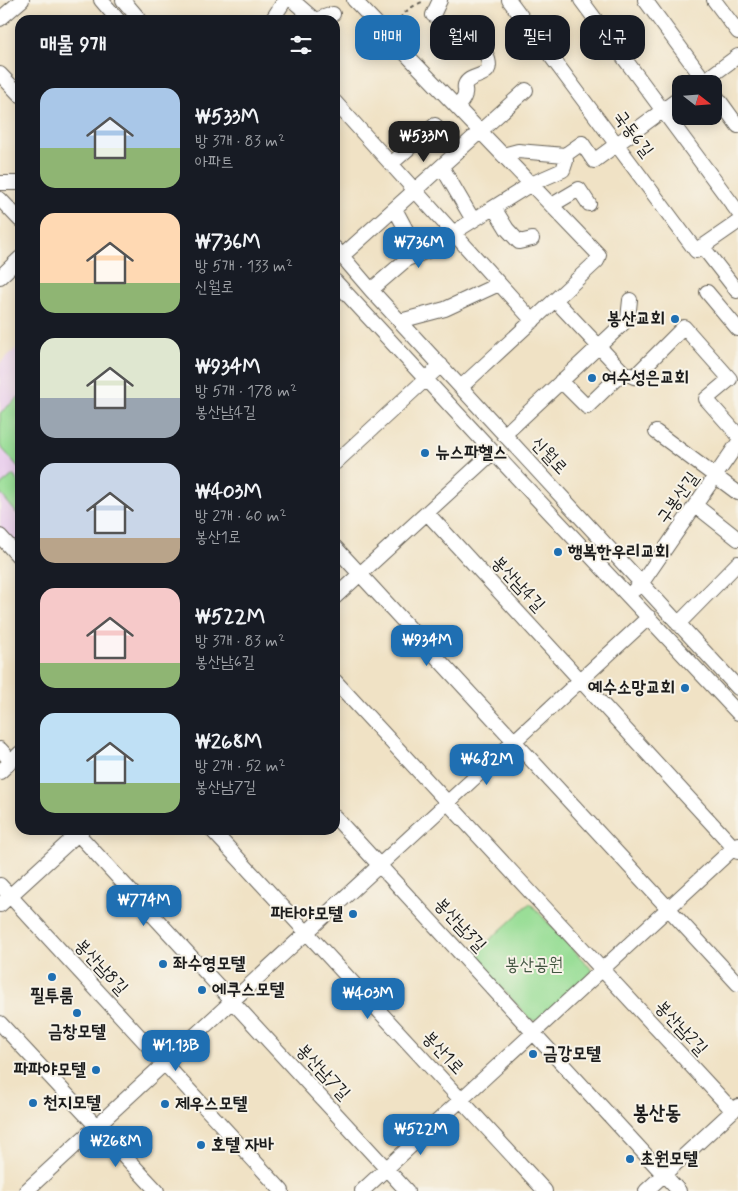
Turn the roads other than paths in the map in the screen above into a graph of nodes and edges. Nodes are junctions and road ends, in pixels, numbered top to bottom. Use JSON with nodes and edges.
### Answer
{"nodes":[{"id":1,"x":101,"y":0,"type":"edge"},
{"id":2,"x":123,"y":0,"type":"edge"},
{"id":3,"x":285,"y":0,"type":"edge"},
{"id":4,"x":292,"y":0,"type":"edge"},
{"id":5,"x":354,"y":0,"type":"edge"},
{"id":6,"x":509,"y":0,"type":"edge"},
{"id":7,"x":581,"y":0,"type":"edge"},
{"id":8,"x":646,"y":0,"type":"edge"},
{"id":9,"x":714,"y":0,"type":"edge"},
{"id":10,"x":16,"y":1,"type":"edge"},
{"id":11,"x":333,"y":14,"type":"dead end"},
{"id":12,"x":114,"y":15,"type":"edge"},
{"id":13,"x":136,"y":15,"type":"edge"},
{"id":14,"x":275,"y":15,"type":"edge"},
{"id":15,"x":309,"y":15,"type":"edge"},
{"id":16,"x":330,"y":15,"type":"edge"},
{"id":17,"x":0,"y":20,"type":"edge"},
{"id":18,"x":738,"y":32,"type":"edge"},
{"id":19,"x":738,"y":56,"type":"edge"},
{"id":20,"x":488,"y":60,"type":"edge"},
{"id":21,"x":0,"y":74,"type":"edge"},
{"id":22,"x":698,"y":75,"type":"edge"},
{"id":23,"x":714,"y":75,"type":"edge"},
{"id":24,"x":15,"y":90,"type":"edge"},
{"id":25,"x":526,"y":90,"type":"dead end"},
{"id":26,"x":672,"y":104,"type":"edge"},
{"id":27,"x":722,"y":104,"type":"edge"},
{"id":28,"x":457,"y":107,"type":"junction"},
{"id":29,"x":340,"y":108,"type":"edge"},
{"id":30,"x":663,"y":111,"type":"junction"},
{"id":31,"x":435,"y":125,"type":"dead end"},
{"id":32,"x":738,"y":126,"type":"edge"},
{"id":33,"x":480,"y":131,"type":"junction"},
{"id":34,"x":617,"y":144,"type":"junction"},
{"id":35,"x":503,"y":155,"type":"junction"},
{"id":36,"x":565,"y":155,"type":"junction"},
{"id":37,"x":391,"y":164,"type":"junction"},
{"id":38,"x":442,"y":166,"type":"junction"},
{"id":39,"x":0,"y":183,"type":"edge"},
{"id":40,"x":15,"y":183,"type":"edge"},
{"id":41,"x":531,"y":184,"type":"junction"},
{"id":42,"x":415,"y":191,"type":"junction"},
{"id":43,"x":0,"y":199,"type":"edge"},
{"id":44,"x":589,"y":204,"type":"dead end"},
{"id":45,"x":552,"y":205,"type":"junction"},
{"id":46,"x":395,"y":208,"type":"junction"},
{"id":47,"x":494,"y":208,"type":"junction"},
{"id":48,"x":738,"y":212,"type":"edge"},
{"id":49,"x":15,"y":215,"type":"edge"},
{"id":50,"x":473,"y":220,"type":"junction"},
{"id":51,"x":738,"y":222,"type":"edge"},
{"id":52,"x":453,"y":233,"type":"junction"},
{"id":53,"x":532,"y":240,"type":"dead end"},
{"id":54,"x":702,"y":246,"type":"junction"},
{"id":55,"x":340,"y":251,"type":"edge"},
{"id":56,"x":340,"y":253,"type":"edge"},
{"id":57,"x":419,"y":254,"type":"junction"},
{"id":58,"x":15,"y":263,"type":"edge"},
{"id":59,"x":0,"y":277,"type":"edge"},
{"id":60,"x":499,"y":284,"type":"junction"},
{"id":61,"x":340,"y":285,"type":"edge"},
{"id":62,"x":371,"y":290,"type":"junction"},
{"id":63,"x":738,"y":291,"type":"edge"},
{"id":64,"x":707,"y":292,"type":"dead end"},
{"id":65,"x":555,"y":300,"type":"junction"},
{"id":66,"x":630,"y":300,"type":"dead end"},
{"id":67,"x":400,"y":321,"type":"junction"},
{"id":68,"x":533,"y":321,"type":"junction"},
{"id":69,"x":738,"y":328,"type":"edge"},
{"id":70,"x":598,"y":346,"type":"junction"},
{"id":71,"x":441,"y":365,"type":"junction"},
{"id":72,"x":623,"y":372,"type":"junction"},
{"id":73,"x":426,"y":379,"type":"junction"},
{"id":74,"x":562,"y":381,"type":"junction"},
{"id":75,"x":461,"y":388,"type":"junction"},
{"id":76,"x":656,"y":432,"type":"dead end"},
{"id":77,"x":504,"y":435,"type":"junction"},
{"id":78,"x":738,"y":435,"type":"edge"},
{"id":79,"x":738,"y":443,"type":"edge"},
{"id":80,"x":493,"y":452,"type":"junction"},
{"id":81,"x":340,"y":458,"type":"edge"},
{"id":82,"x":716,"y":476,"type":"junction"},
{"id":83,"x":738,"y":493,"type":"edge"},
{"id":84,"x":696,"y":504,"type":"junction"},
{"id":85,"x":427,"y":513,"type":"junction"},
{"id":86,"x":0,"y":536,"type":"edge"},
{"id":87,"x":738,"y":539,"type":"edge"},
{"id":88,"x":15,"y":552,"type":"edge"},
{"id":89,"x":340,"y":552,"type":"edge"},
{"id":90,"x":738,"y":563,"type":"edge"},
{"id":91,"x":360,"y":574,"type":"junction"},
{"id":92,"x":641,"y":584,"type":"junction"},
{"id":93,"x":340,"y":592,"type":"edge"},
{"id":94,"x":628,"y":596,"type":"junction"},
{"id":95,"x":649,"y":617,"type":"junction"},
{"id":96,"x":678,"y":624,"type":"junction"},
{"id":97,"x":581,"y":680,"type":"junction"},
{"id":98,"x":340,"y":686,"type":"edge"},
{"id":99,"x":738,"y":688,"type":"edge"},
{"id":100,"x":738,"y":713,"type":"edge"},
{"id":101,"x":514,"y":741,"type":"junction"},
{"id":102,"x":0,"y":749,"type":"edge"},
{"id":103,"x":15,"y":756,"type":"edge"},
{"id":104,"x":15,"y":758,"type":"edge"},
{"id":105,"x":0,"y":772,"type":"edge"},
{"id":106,"x":448,"y":803,"type":"junction"},
{"id":107,"x":340,"y":822,"type":"edge"},
{"id":108,"x":77,"y":835,"type":"edge"},
{"id":109,"x":83,"y":835,"type":"edge"},
{"id":110,"x":217,"y":835,"type":"edge"},
{"id":111,"x":737,"y":847,"type":"edge"},
{"id":112,"x":380,"y":865,"type":"junction"},
{"id":113,"x":0,"y":885,"type":"edge"},
{"id":114,"x":5,"y":901,"type":"edge"},
{"id":115,"x":668,"y":908,"type":"junction"},
{"id":116,"x":306,"y":932,"type":"junction"},
{"id":117,"x":602,"y":970,"type":"junction"},
{"id":118,"x":738,"y":984,"type":"edge"},
{"id":119,"x":232,"y":1001,"type":"junction"},
{"id":120,"x":0,"y":1023,"type":"edge"},
{"id":121,"x":534,"y":1033,"type":"junction"},
{"id":122,"x":164,"y":1064,"type":"junction"},
{"id":123,"x":461,"y":1100,"type":"junction"},
{"id":124,"x":735,"y":1109,"type":"edge"},
{"id":125,"x":96,"y":1126,"type":"junction"},
{"id":126,"x":387,"y":1168,"type":"junction"},
{"id":127,"x":664,"y":1174,"type":"junction"},
{"id":128,"x":26,"y":1191,"type":"edge"},
{"id":129,"x":157,"y":1191,"type":"edge"},
{"id":130,"x":282,"y":1191,"type":"edge"},
{"id":131,"x":362,"y":1191,"type":"edge"},
{"id":132,"x":407,"y":1191,"type":"edge"},
{"id":133,"x":545,"y":1191,"type":"edge"},
{"id":134,"x":646,"y":1191,"type":"edge"},
{"id":135,"x":680,"y":1191,"type":"edge"}],
"edges":[{"from":1,"to":12,"type":"street"},
{"from":2,"to":13,"type":"street"},
{"from":3,"to":14,"type":"street"},
{"from":4,"to":15,"type":"street"},
{"from":5,"to":28,"type":"street"},
{"from":6,"to":34,"type":"street","name":"국동6길"},
{"from":7,"to":30,"type":"street"},
{"from":8,"to":22,"type":"street"},
{"from":9,"to":18,"type":"street"},
{"from":10,"to":17,"type":"street"},
{"from":11,"to":16,"type":"street"},
{"from":19,"to":23,"type":"street"},
{"from":20,"to":28,"type":"street"},
{"from":21,"to":24,"type":"street"},
{"from":25,"to":33,"type":"street"},
{"from":26,"to":30,"type":"street"},
{"from":27,"to":32,"type":"street"},
{"from":28,"to":33,"type":"street"},
{"from":29,"to":37,"type":"street"},
{"from":30,"to":34,"type":"street"},
{"from":30,"to":48,"type":"street"},
{"from":31,"to":37,"type":"street"},
{"from":33,"to":35,"type":"street"},
{"from":33,"to":38,"type":"street"},
{"from":34,"to":36,"type":"street"},
{"from":34,"to":54,"type":"street","name":"국동6길"},
{"from":35,"to":36,"type":"street"},
{"from":35,"to":41,"type":"street"},
{"from":36,"to":41,"type":"street"},
{"from":37,"to":42,"type":"street"},
{"from":38,"to":42,"type":"street"},
{"from":38,"to":50,"type":"street"},
{"from":39,"to":40,"type":"street"},
{"from":41,"to":45,"type":"street"},
{"from":41,"to":47,"type":"street"},
{"from":42,"to":46,"type":"street"},
{"from":42,"to":52,"type":"street"},
{"from":43,"to":49,"type":"street"},
{"from":44,"to":45,"type":"street"},
{"from":45,"to":65,"type":"street"},
{"from":46,"to":55,"type":"street"},
{"from":46,"to":57,"type":"street"},
{"from":47,"to":50,"type":"street"},
{"from":47,"to":53,"type":"street"},
{"from":50,"to":52,"type":"street"},
{"from":51,"to":54,"type":"street"},
{"from":52,"to":57,"type":"street"},
{"from":52,"to":60,"type":"street"},
{"from":54,"to":63,"type":"street"},
{"from":56,"to":62,"type":"street","name":"신월로"},
{"from":57,"to":62,"type":"street"},
{"from":58,"to":59,"type":"street"},
{"from":60,"to":67,"type":"street"},
{"from":60,"to":68,"type":"street"},
{"from":61,"to":73,"type":"street"},
{"from":62,"to":67,"type":"street","name":"신월로"},
{"from":64,"to":69,"type":"street"},
{"from":65,"to":68,"type":"street"},
{"from":65,"to":70,"type":"street"},
{"from":66,"to":70,"type":"street"},
{"from":67,"to":71,"type":"street","name":"신월로"},
{"from":68,"to":75,"type":"street"},
{"from":70,"to":72,"type":"street"},
{"from":70,"to":74,"type":"street"},
{"from":71,"to":73,"type":"street"},
{"from":71,"to":75,"type":"street","name":"신월로"},
{"from":72,"to":74,"type":"street"},
{"from":72,"to":78,"type":"street"},
{"from":73,"to":80,"type":"street"},
{"from":73,"to":81,"type":"street"},
{"from":74,"to":77,"type":"street"},
{"from":75,"to":77,"type":"street","name":"신월로"},
{"from":76,"to":82,"type":"street"},
{"from":77,"to":92,"type":"street","name":"신월로"},
{"from":79,"to":82,"type":"street","name":"구봉산길"},
{"from":80,"to":85,"type":"street"},
{"from":80,"to":94,"type":"street"},
{"from":82,"to":83,"type":"street"},
{"from":82,"to":84,"type":"street","name":"구봉산길"},
{"from":84,"to":87,"type":"street"},
{"from":84,"to":92,"type":"street","name":"구봉산길"},
{"from":85,"to":91,"type":"street"},
{"from":85,"to":97,"type":"street","name":"봉산남4길"},
{"from":86,"to":88,"type":"street"},
{"from":89,"to":91,"type":"street"},
{"from":90,"to":96,"type":"street"},
{"from":91,"to":93,"type":"street"},
{"from":91,"to":101,"type":"street"},
{"from":92,"to":94,"type":"street","name":"구봉산길"},
{"from":92,"to":96,"type":"street","name":"신월로"},
{"from":94,"to":95,"type":"street"},
{"from":95,"to":97,"type":"street"},
{"from":95,"to":100,"type":"street"},
{"from":96,"to":99,"type":"street","name":"신월로"},
{"from":97,"to":101,"type":"street"},
{"from":97,"to":111,"type":"street"},
{"from":98,"to":106,"type":"street"},
{"from":101,"to":106,"type":"street"},
{"from":101,"to":115,"type":"street"},
{"from":102,"to":103,"type":"street"},
{"from":104,"to":105,"type":"street"},
{"from":106,"to":112,"type":"street"},
{"from":106,"to":117,"type":"street"},
{"from":107,"to":112,"type":"street"},
{"from":108,"to":114,"type":"street"},
{"from":109,"to":119,"type":"street"},
{"from":110,"to":116,"type":"street","name":"봉산1로"},
{"from":111,"to":115,"type":"street"},
{"from":112,"to":116,"type":"street"},
{"from":112,"to":121,"type":"street","name":"봉산남3길"},
{"from":113,"to":114,"type":"street","name":"봉산남8길"},
{"from":114,"to":122,"type":"street","name":"봉산남8길"},
{"from":115,"to":117,"type":"street"},
{"from":115,"to":118,"type":"street"},
{"from":116,"to":119,"type":"street"},
{"from":116,"to":123,"type":"street","name":"봉산1로"},
{"from":117,"to":121,"type":"street"},
{"from":117,"to":124,"type":"street","name":"봉산남2길"},
{"from":119,"to":122,"type":"street"},
{"from":119,"to":126,"type":"street","name":"봉산남7길"},
{"from":120,"to":125,"type":"street"},
{"from":121,"to":123,"type":"street"},
{"from":121,"to":127,"type":"street"},
{"from":122,"to":125,"type":"street"},
{"from":122,"to":130,"type":"street"},
{"from":123,"to":126,"type":"street"},
{"from":123,"to":133,"type":"street","name":"봉산1로"},
{"from":124,"to":127,"type":"street"},
{"from":125,"to":128,"type":"street"},
{"from":125,"to":129,"type":"street"},
{"from":126,"to":131,"type":"street"},
{"from":126,"to":132,"type":"street","name":"봉산남7길"},
{"from":127,"to":134,"type":"street"},
{"from":127,"to":135,"type":"street"}]}
